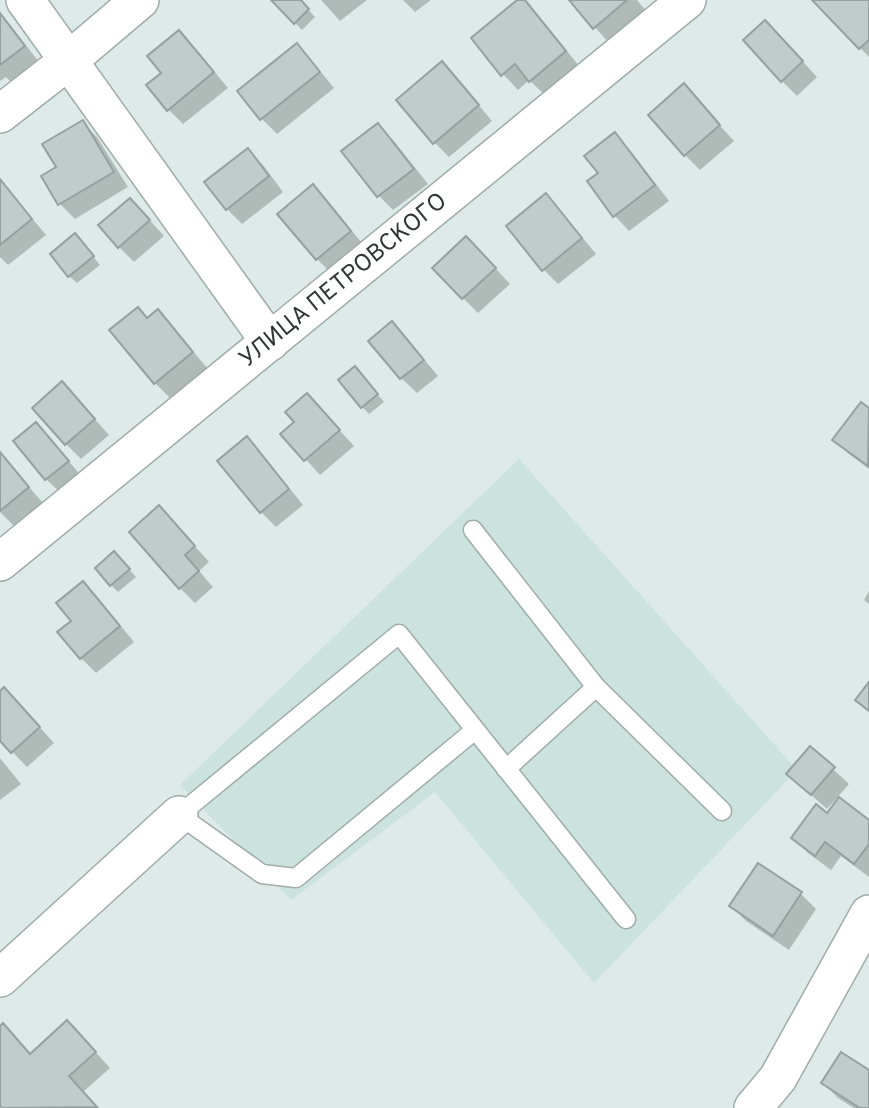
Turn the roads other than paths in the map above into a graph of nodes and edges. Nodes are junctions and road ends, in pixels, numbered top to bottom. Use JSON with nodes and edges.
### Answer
{"nodes":[{"id":1,"x":25,"y":0,"type":"edge"},
{"id":2,"x":140,"y":0,"type":"edge"},
{"id":3,"x":687,"y":0,"type":"edge"},
{"id":4,"x":68,"y":61,"type":"junction"},
{"id":5,"x":0,"y":114,"type":"edge"},
{"id":6,"x":270,"y":342,"type":"junction"},
{"id":7,"x":474,"y":530,"type":"dead end"},
{"id":8,"x":0,"y":562,"type":"edge"},
{"id":9,"x":596,"y":687,"type":"junction"},
{"id":10,"x":475,"y":730,"type":"junction"},
{"id":11,"x":506,"y":769,"type":"junction"},
{"id":12,"x":722,"y":811,"type":"dead end"},
{"id":13,"x":179,"y":815,"type":"junction"},
{"id":14,"x":869,"y":914,"type":"edge"},
{"id":15,"x":626,"y":919,"type":"dead end"},
{"id":16,"x":0,"y":978,"type":"edge"},
{"id":17,"x":753,"y":1108,"type":"edge"}],
"edges":[{"from":1,"to":4,"type":"street"},
{"from":2,"to":4,"type":"street"},
{"from":3,"to":6,"type":"street","name":"УЛИЦА ПЕТРОВСКОГО"},
{"from":4,"to":5,"type":"street"},
{"from":4,"to":6,"type":"street"},
{"from":6,"to":8,"type":"street","name":"УЛИЦА ПЕТРОВСКОГО"},
{"from":7,"to":9,"type":"lane"},
{"from":9,"to":11,"type":"lane"},
{"from":9,"to":12,"type":"lane"},
{"from":10,"to":11,"type":"lane"},
{"from":10,"to":13,"type":"lane"},
{"from":10,"to":13,"type":"lane"},
{"from":11,"to":15,"type":"lane"},
{"from":13,"to":16,"type":"street"},
{"from":14,"to":17,"type":"street"}]}
